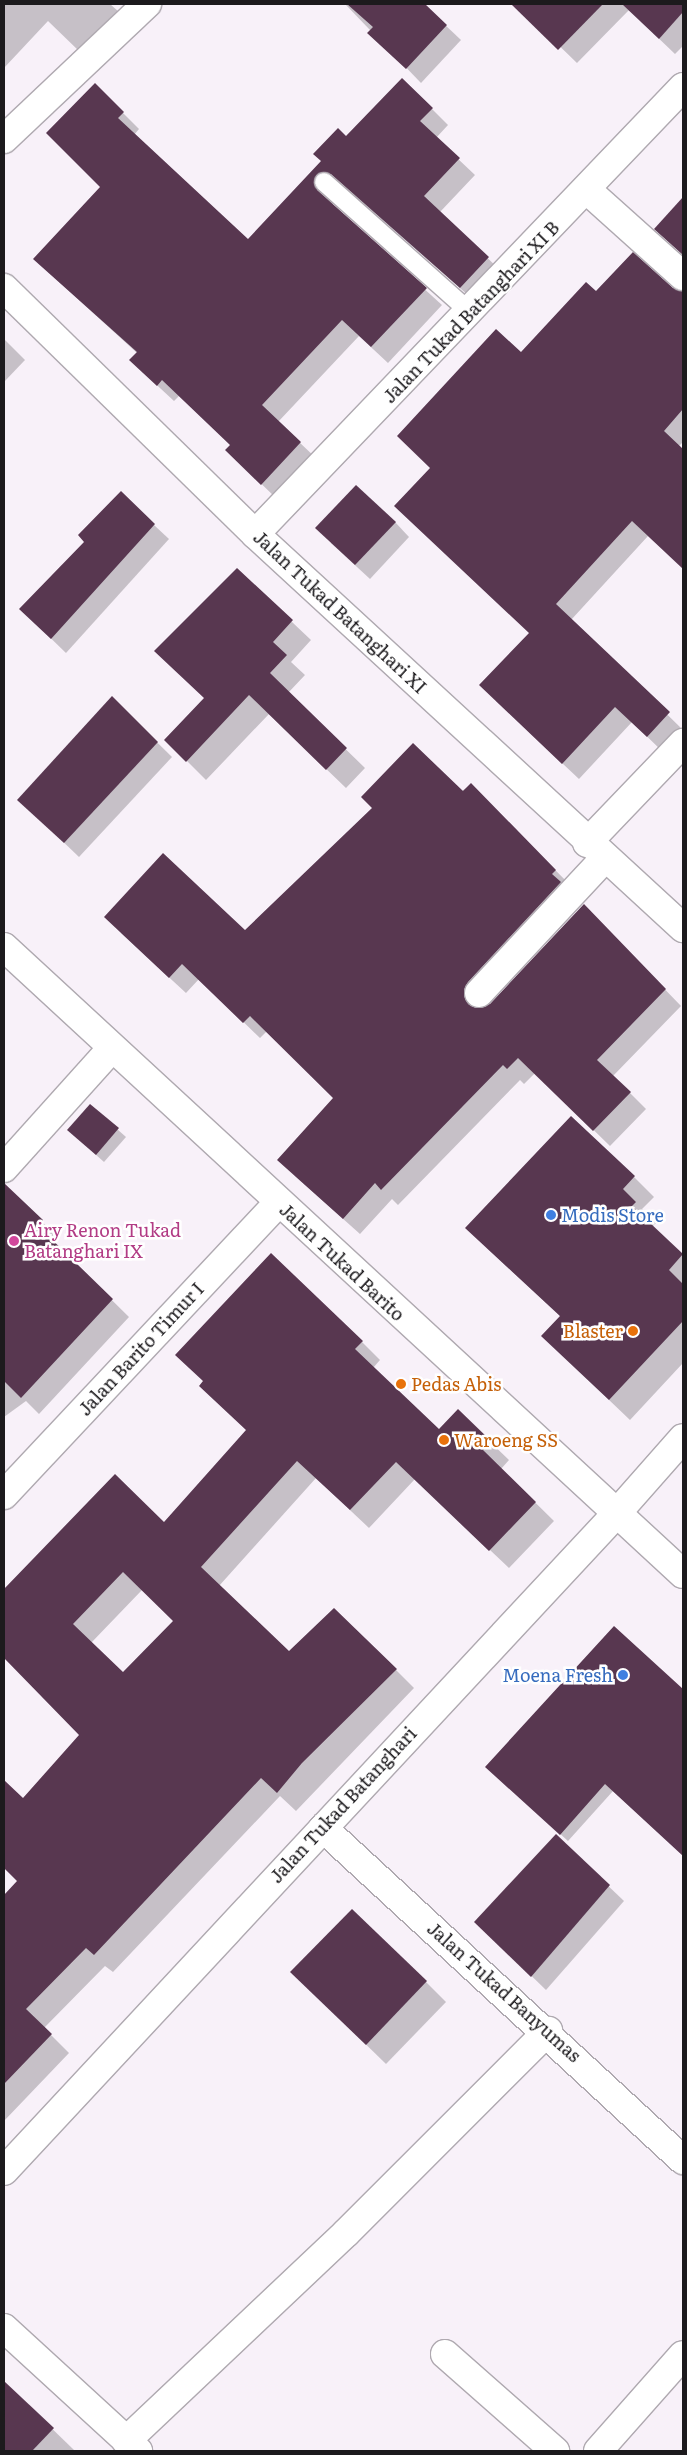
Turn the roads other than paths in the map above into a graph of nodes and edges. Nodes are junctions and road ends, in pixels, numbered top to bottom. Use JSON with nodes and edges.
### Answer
{"nodes":[{"id":1,"x":147,"y":4,"type":"edge"},
{"id":2,"x":683,"y":87,"type":"edge"},
{"id":3,"x":4,"y":139,"type":"edge"},
{"id":4,"x":324,"y":182,"type":"dead end"},
{"id":5,"x":587,"y":190,"type":"junction"},
{"id":6,"x":683,"y":276,"type":"edge"},
{"id":7,"x":4,"y":288,"type":"edge"},
{"id":8,"x":471,"y":313,"type":"junction"},
{"id":9,"x":255,"y":534,"type":"junction"},
{"id":10,"x":683,"y":743,"type":"edge"},
{"id":11,"x":596,"y":851,"type":"junction"},
{"id":12,"x":683,"y":928,"type":"edge"},
{"id":13,"x":4,"y":947,"type":"edge"},
{"id":14,"x":479,"y":993,"type":"dead end"},
{"id":15,"x":112,"y":1048,"type":"junction"},
{"id":16,"x":4,"y":1168,"type":"edge"},
{"id":17,"x":278,"y":1203,"type":"junction"},
{"id":18,"x":683,"y":1438,"type":"edge"},
{"id":19,"x":4,"y":1495,"type":"edge"},
{"id":20,"x":616,"y":1514,"type":"junction"},
{"id":21,"x":683,"y":1574,"type":"edge"},
{"id":22,"x":323,"y":1828,"type":"junction"},
{"id":23,"x":548,"y":2031,"type":"junction"},
{"id":24,"x":683,"y":2160,"type":"edge"},
{"id":25,"x":4,"y":2171,"type":"edge"},
{"id":26,"x":4,"y":2328,"type":"edge"},
{"id":27,"x":445,"y":2354,"type":"dead end"},
{"id":28,"x":683,"y":2355,"type":"edge"},
{"id":29,"x":132,"y":2446,"type":"edge"},
{"id":30,"x":555,"y":2451,"type":"edge"},
{"id":31,"x":598,"y":2451,"type":"edge"}],
"edges":[{"from":1,"to":3,"type":"street"},
{"from":2,"to":5,"type":"street","name":"Jalan Tukad Batanghari XI B"},
{"from":4,"to":8,"type":"lane"},
{"from":5,"to":6,"type":"street"},
{"from":5,"to":8,"type":"street","name":"Jalan Tukad Batanghari XI B"},
{"from":7,"to":9,"type":"street","name":"Jalan Tukad Batanghari XI"},
{"from":8,"to":9,"type":"street","name":"Jalan Tukad Batanghari XI B"},
{"from":9,"to":11,"type":"street","name":"Jalan Tukad Batanghari XI"},
{"from":10,"to":11,"type":"street"},
{"from":11,"to":12,"type":"street","name":"Jalan Tukad Batanghari XI"},
{"from":11,"to":14,"type":"street"},
{"from":13,"to":15,"type":"street","name":"Jalan Tukad Barito"},
{"from":15,"to":16,"type":"street"},
{"from":15,"to":17,"type":"street","name":"Jalan Tukad Barito"},
{"from":17,"to":19,"type":"street","name":"Jalan Barito Timur I"},
{"from":17,"to":20,"type":"street","name":"Jalan Tukad Barito"},
{"from":18,"to":20,"type":"street","name":"Jalan Tukad Batanghari"},
{"from":20,"to":21,"type":"street","name":"Jalan Tukad Barito"},
{"from":20,"to":22,"type":"street","name":"Jalan Tukad Batanghari"},
{"from":22,"to":23,"type":"street","name":"Jalan Tukad Banyumas"},
{"from":22,"to":25,"type":"street","name":"Jalan Tukad Batanghari"},
{"from":23,"to":24,"type":"street","name":"Jalan Tukad Banyumas"},
{"from":23,"to":29,"type":"street"},
{"from":26,"to":29,"type":"street"},
{"from":27,"to":30,"type":"street"},
{"from":28,"to":31,"type":"street"}]}
